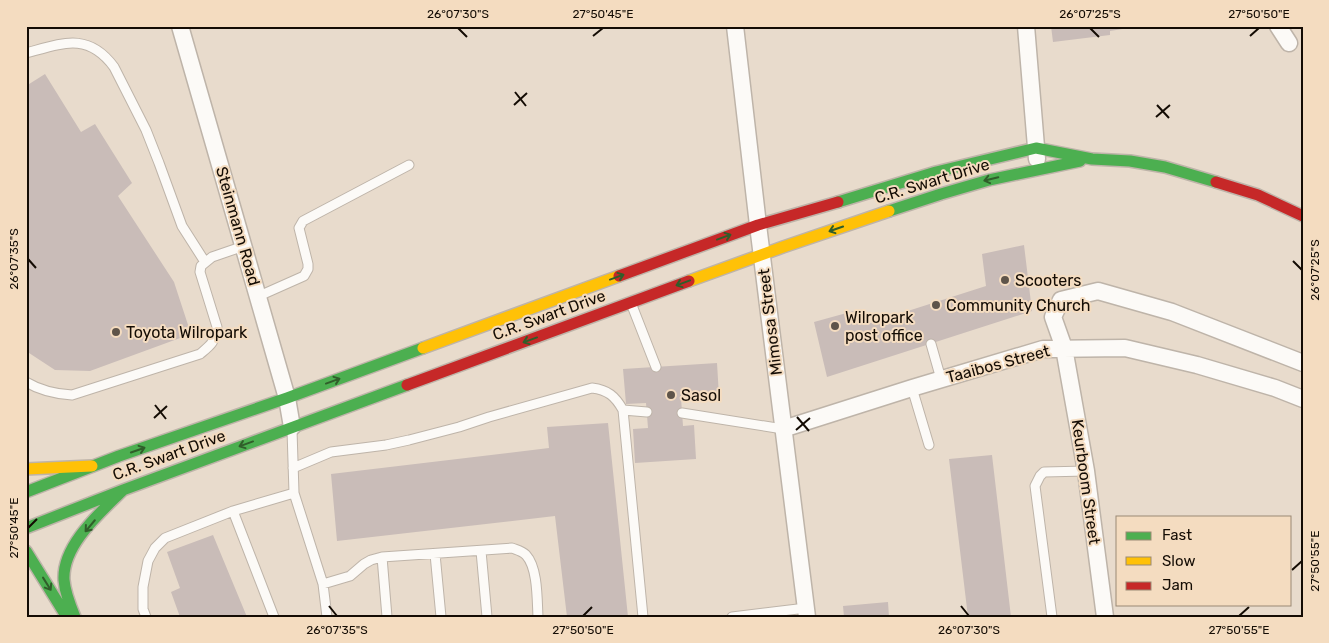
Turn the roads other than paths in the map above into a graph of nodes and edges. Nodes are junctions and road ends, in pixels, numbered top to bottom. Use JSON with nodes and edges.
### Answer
{"nodes":[{"id":1,"x":180,"y":26,"type":"edge"},
{"id":2,"x":735,"y":26,"type":"edge"},
{"id":3,"x":1026,"y":26,"type":"edge"},
{"id":4,"x":1278,"y":26,"type":"edge"},
{"id":5,"x":1289,"y":44,"type":"dead end"},
{"id":6,"x":26,"y":53,"type":"edge"},
{"id":7,"x":1036,"y":148,"type":"junction"},
{"id":8,"x":1092,"y":159,"type":"junction"},
{"id":9,"x":409,"y":165,"type":"dead end"},
{"id":10,"x":1038,"y":168,"type":"junction"},
{"id":11,"x":1303,"y":216,"type":"edge"},
{"id":12,"x":758,"y":225,"type":"junction"},
{"id":13,"x":244,"y":246,"type":"junction"},
{"id":14,"x":762,"y":254,"type":"junction"},
{"id":15,"x":205,"y":262,"type":"junction"},
{"id":16,"x":259,"y":296,"type":"junction"},
{"id":17,"x":631,"y":302,"type":"junction"},
{"id":18,"x":931,"y":344,"type":"dead end"},
{"id":19,"x":1064,"y":348,"type":"junction"},
{"id":20,"x":1303,"y":363,"type":"edge"},
{"id":21,"x":656,"y":367,"type":"dead end"},
{"id":22,"x":941,"y":379,"type":"junction"},
{"id":23,"x":26,"y":382,"type":"edge"},
{"id":24,"x":912,"y":388,"type":"junction"},
{"id":25,"x":287,"y":398,"type":"junction"},
{"id":26,"x":1303,"y":399,"type":"edge"},
{"id":27,"x":623,"y":410,"type":"junction"},
{"id":28,"x":647,"y":412,"type":"dead end"},
{"id":29,"x":682,"y":414,"type":"dead end"},
{"id":30,"x":292,"y":427,"type":"junction"},
{"id":31,"x":783,"y":429,"type":"junction"},
{"id":32,"x":929,"y":445,"type":"dead end"},
{"id":33,"x":92,"y":466,"type":"junction"},
{"id":34,"x":293,"y":468,"type":"junction"},
{"id":35,"x":26,"y":469,"type":"edge"},
{"id":36,"x":1086,"y":470,"type":"junction"},
{"id":37,"x":123,"y":490,"type":"junction"},
{"id":38,"x":26,"y":492,"type":"edge"},
{"id":39,"x":294,"y":493,"type":"junction"},
{"id":40,"x":234,"y":511,"type":"junction"},
{"id":41,"x":26,"y":528,"type":"edge"},
{"id":42,"x":26,"y":551,"type":"edge"},
{"id":43,"x":481,"y":551,"type":"junction"},
{"id":44,"x":435,"y":554,"type":"junction"},
{"id":45,"x":382,"y":558,"type":"junction"},
{"id":46,"x":323,"y":584,"type":"junction"},
{"id":47,"x":806,"y":613,"type":"edge"},
{"id":48,"x":67,"y":617,"type":"edge"},
{"id":49,"x":75,"y":617,"type":"edge"},
{"id":50,"x":146,"y":617,"type":"edge"},
{"id":51,"x":274,"y":617,"type":"edge"},
{"id":52,"x":327,"y":617,"type":"edge"},
{"id":53,"x":387,"y":617,"type":"edge"},
{"id":54,"x":442,"y":617,"type":"edge"},
{"id":55,"x":487,"y":617,"type":"edge"},
{"id":56,"x":538,"y":617,"type":"edge"},
{"id":57,"x":643,"y":617,"type":"edge"},
{"id":58,"x":732,"y":617,"type":"edge"},
{"id":59,"x":1052,"y":617,"type":"edge"},
{"id":60,"x":1105,"y":617,"type":"edge"}],
"edges":[{"from":1,"to":13,"type":"street","name":"Steinmann Road"},
{"from":2,"to":12,"type":"street","name":"Mimosa Street"},
{"from":3,"to":7,"type":"street"},
{"from":4,"to":5,"type":"street"},
{"from":6,"to":15,"type":"lane"},
{"from":7,"to":8,"type":"main road","name":"C.R. Swart Drive"},
{"from":7,"to":10,"type":"street"},
{"from":7,"to":12,"type":"main road","name":"C.R. Swart Drive"},
{"from":8,"to":10,"type":"main road","name":"C.R. Swart Drive"},
{"from":8,"to":11,"type":"main road","name":"C.R. Swart Drive"},
{"from":9,"to":16,"type":"lane"},
{"from":10,"to":14,"type":"main road","name":"C.R. Swart Drive","one_way":true},
{"from":12,"to":14,"type":"street","name":"Mimosa Street"},
{"from":25,"to":12,"type":"main road","name":"C.R. Swart Drive","one_way":true},
{"from":13,"to":15,"type":"lane"},
{"from":13,"to":16,"type":"street","name":"Steinmann Road"},
{"from":14,"to":17,"type":"main road","name":"C.R. Swart Drive","one_way":true},
{"from":14,"to":31,"type":"street","name":"Mimosa Street"},
{"from":15,"to":23,"type":"lane"},
{"from":16,"to":25,"type":"street","name":"Steinmann Road"},
{"from":17,"to":21,"type":"lane"},
{"from":17,"to":30,"type":"main road","name":"C.R. Swart Drive","one_way":true},
{"from":18,"to":22,"type":"lane"},
{"from":19,"to":20,"type":"street","name":"Keurboom Street"},
{"from":19,"to":22,"type":"street","name":"Taaibos Street"},
{"from":19,"to":26,"type":"street","name":"Taaibos Street"},
{"from":19,"to":36,"type":"street","name":"Keurboom Street"},
{"from":22,"to":24,"type":"street","name":"Taaibos Street"},
{"from":24,"to":31,"type":"street","name":"Taaibos Street"},
{"from":24,"to":32,"type":"lane"},
{"from":25,"to":30,"type":"street","name":"Steinmann Road"},
{"from":33,"to":25,"type":"main road","name":"C.R. Swart Drive","one_way":true},
{"from":27,"to":28,"type":"lane"},
{"from":27,"to":34,"type":"lane"},
{"from":27,"to":57,"type":"lane"},
{"from":29,"to":31,"type":"lane"},
{"from":30,"to":34,"type":"lane"},
{"from":30,"to":37,"type":"main road","name":"C.R. Swart Drive","one_way":true},
{"from":31,"to":47,"type":"street","name":"Mimosa Street"},
{"from":33,"to":35,"type":"main road"},
{"from":33,"to":38,"type":"main road","name":"C.R. Swart Drive"},
{"from":34,"to":39,"type":"lane"},
{"from":36,"to":59,"type":"lane"},
{"from":36,"to":60,"type":"street","name":"Keurboom Street"},
{"from":37,"to":41,"type":"main road","name":"C.R. Swart Drive"},
{"from":37,"to":49,"type":"main road","one_way":true},
{"from":39,"to":40,"type":"lane"},
{"from":39,"to":46,"type":"lane"},
{"from":40,"to":50,"type":"lane"},
{"from":40,"to":51,"type":"lane"},
{"from":42,"to":48,"type":"main road","one_way":true},
{"from":43,"to":44,"type":"lane"},
{"from":43,"to":55,"type":"lane"},
{"from":43,"to":56,"type":"lane"},
{"from":44,"to":45,"type":"lane"},
{"from":44,"to":54,"type":"lane"},
{"from":45,"to":46,"type":"lane"},
{"from":45,"to":53,"type":"lane"},
{"from":46,"to":52,"type":"lane"},
{"from":47,"to":58,"type":"lane"}]}
